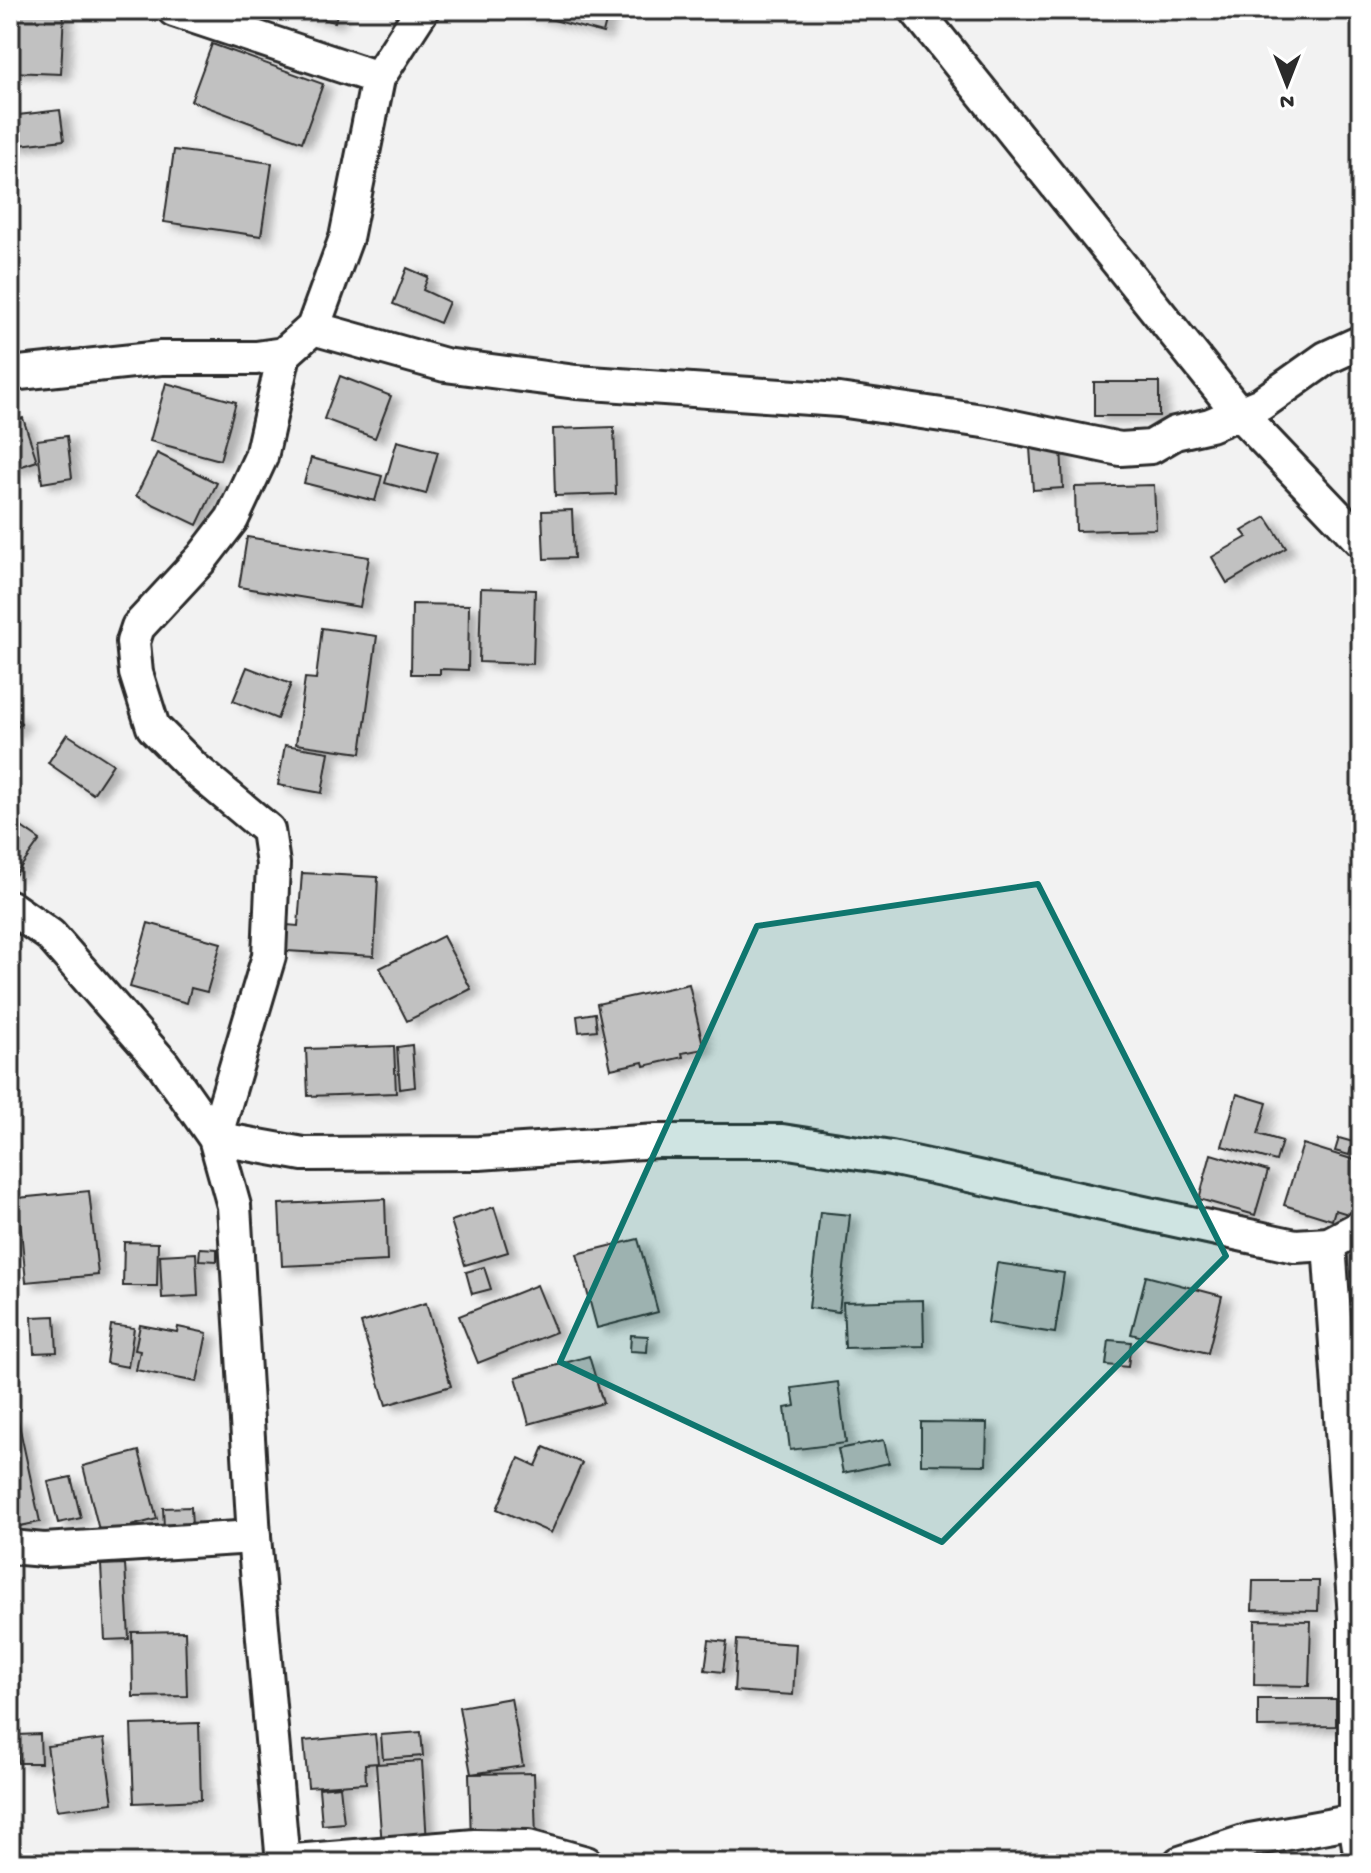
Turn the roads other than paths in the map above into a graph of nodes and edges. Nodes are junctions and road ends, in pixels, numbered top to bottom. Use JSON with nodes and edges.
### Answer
{"nodes":[{"id":1,"x":174,"y":10,"type":"edge"},
{"id":2,"x":422,"y":10,"type":"edge"},
{"id":3,"x":916,"y":10,"type":"edge"},
{"id":4,"x":378,"y":78,"type":"junction"},
{"id":5,"x":313,"y":328,"type":"junction"},
{"id":6,"x":1361,"y":342,"type":"edge"},
{"id":7,"x":284,"y":354,"type":"junction"},
{"id":8,"x":10,"y":374,"type":"edge"},
{"id":9,"x":1238,"y":412,"type":"junction"},
{"id":10,"x":1361,"y":541,"type":"edge"},
{"id":11,"x":10,"y":907,"type":"edge"},
{"id":12,"x":215,"y":1138,"type":"junction"},
{"id":13,"x":1361,"y":1227,"type":"edge"},
{"id":14,"x":1329,"y":1244,"type":"junction"},
{"id":15,"x":254,"y":1537,"type":"junction"},
{"id":16,"x":10,"y":1547,"type":"edge"},
{"id":17,"x":1355,"y":1821,"type":"junction"},
{"id":18,"x":1361,"y":1860,"type":"edge"},
{"id":19,"x":283,"y":1863,"type":"edge"},
{"id":20,"x":586,"y":1863,"type":"edge"},
{"id":21,"x":1180,"y":1863,"type":"edge"}],
"edges":[{"from":1,"to":4,"type":"street"},
{"from":2,"to":4,"type":"street"},
{"from":3,"to":9,"type":"street"},
{"from":4,"to":5,"type":"street"},
{"from":5,"to":7,"type":"street"},
{"from":5,"to":9,"type":"street"},
{"from":6,"to":9,"type":"street"},
{"from":7,"to":8,"type":"street"},
{"from":7,"to":12,"type":"street"},
{"from":9,"to":10,"type":"street"},
{"from":11,"to":12,"type":"street"},
{"from":12,"to":14,"type":"street"},
{"from":12,"to":15,"type":"street"},
{"from":13,"to":14,"type":"street"},
{"from":14,"to":17,"type":"street"},
{"from":15,"to":16,"type":"street"},
{"from":15,"to":19,"type":"street"},
{"from":17,"to":18,"type":"street"},
{"from":17,"to":21,"type":"street"},
{"from":19,"to":20,"type":"street"}]}
